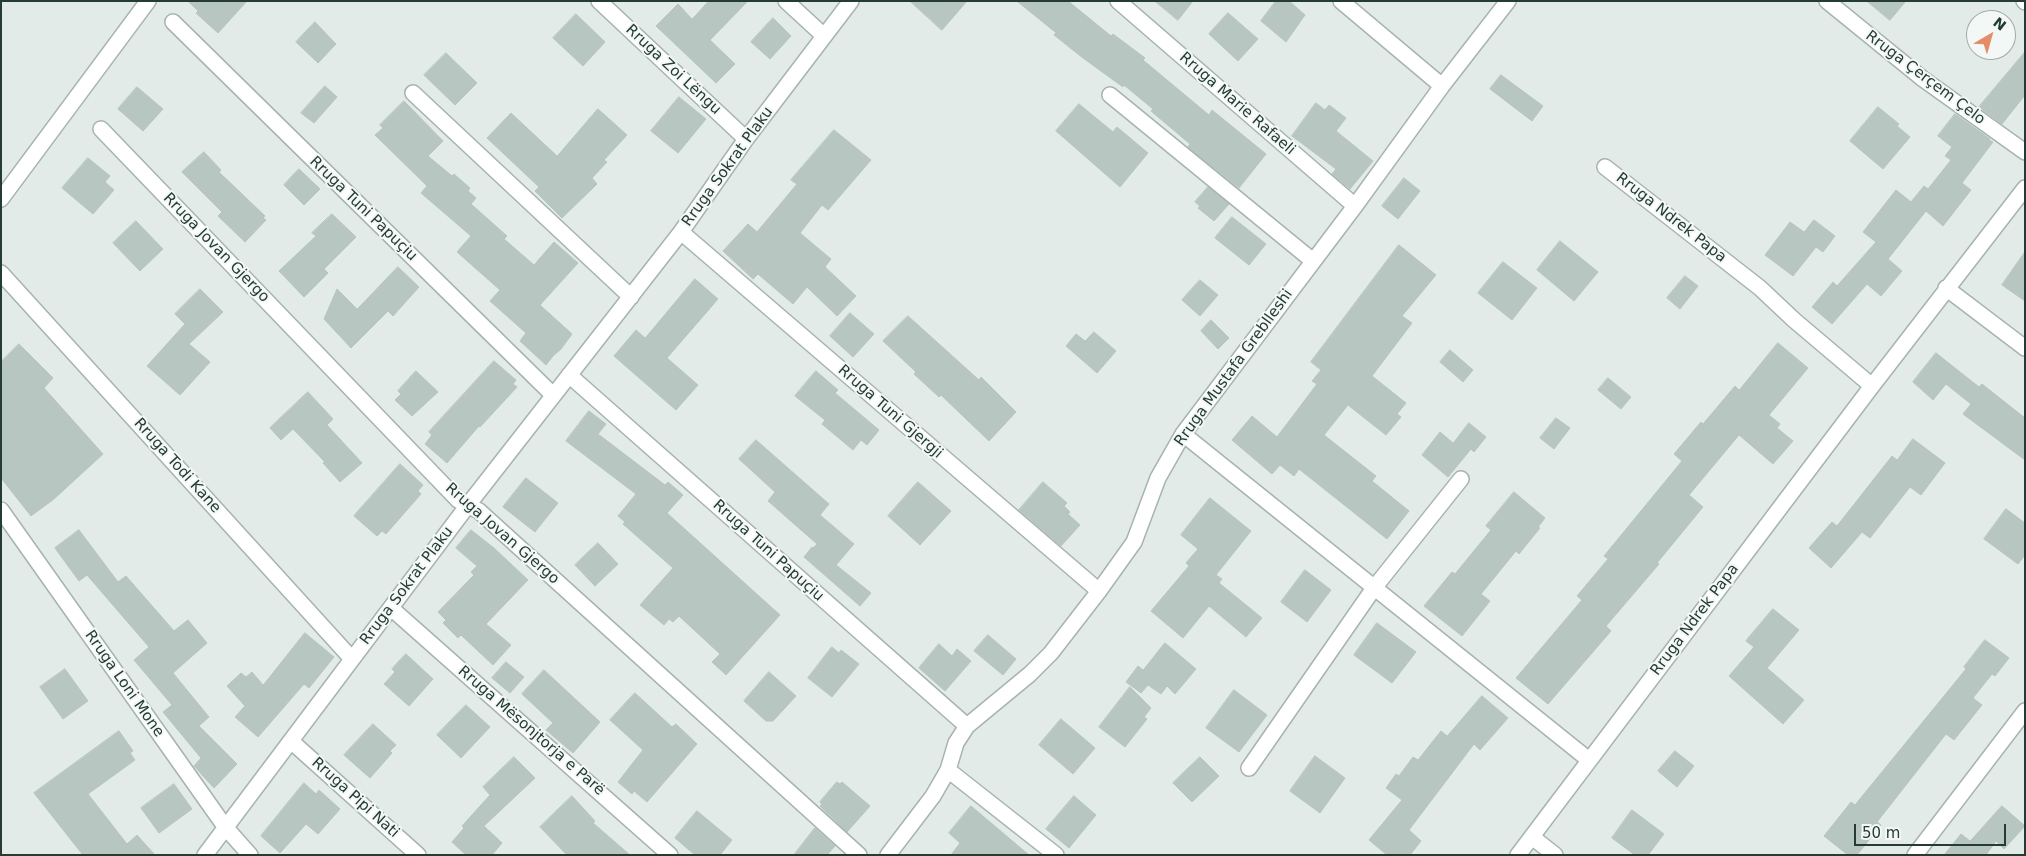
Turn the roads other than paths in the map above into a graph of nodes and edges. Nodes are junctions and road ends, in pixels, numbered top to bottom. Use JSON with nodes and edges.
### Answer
{"nodes":[{"id":1,"x":148,"y":1,"type":"edge"},
{"id":2,"x":599,"y":1,"type":"edge"},
{"id":3,"x":786,"y":1,"type":"edge"},
{"id":4,"x":851,"y":1,"type":"edge"},
{"id":5,"x":1118,"y":1,"type":"edge"},
{"id":6,"x":1341,"y":1,"type":"edge"},
{"id":7,"x":1508,"y":1,"type":"edge"},
{"id":8,"x":1827,"y":1,"type":"edge"},
{"id":9,"x":173,"y":22,"type":"dead end"},
{"id":10,"x":824,"y":36,"type":"junction"},
{"id":11,"x":1442,"y":86,"type":"junction"},
{"id":12,"x":413,"y":93,"type":"dead end"},
{"id":13,"x":1110,"y":95,"type":"dead end"},
{"id":14,"x":101,"y":129,"type":"dead end"},
{"id":15,"x":746,"y":139,"type":"junction"},
{"id":16,"x":2025,"y":152,"type":"edge"},
{"id":17,"x":1606,"y":167,"type":"dead end"},
{"id":18,"x":2025,"y":188,"type":"edge"},
{"id":19,"x":1,"y":199,"type":"edge"},
{"id":20,"x":1355,"y":206,"type":"junction"},
{"id":21,"x":681,"y":232,"type":"junction"},
{"id":22,"x":1313,"y":262,"type":"junction"},
{"id":23,"x":1,"y":273,"type":"edge"},
{"id":24,"x":1946,"y":288,"type":"junction"},
{"id":25,"x":631,"y":297,"type":"junction"},
{"id":26,"x":2025,"y":348,"type":"edge"},
{"id":27,"x":569,"y":375,"type":"junction"},
{"id":28,"x":1872,"y":386,"type":"junction"},
{"id":29,"x":553,"y":395,"type":"junction"},
{"id":30,"x":1183,"y":434,"type":"junction"},
{"id":31,"x":1461,"y":479,"type":"dead end"},
{"id":32,"x":468,"y":505,"type":"junction"},
{"id":33,"x":1,"y":510,"type":"edge"},
{"id":34,"x":1374,"y":588,"type":"junction"},
{"id":35,"x":1100,"y":591,"type":"junction"},
{"id":36,"x":391,"y":608,"type":"junction"},
{"id":37,"x":352,"y":658,"type":"junction"},
{"id":38,"x":2025,"y":711,"type":"edge"},
{"id":39,"x":967,"y":726,"type":"junction"},
{"id":40,"x":291,"y":741,"type":"junction"},
{"id":41,"x":1589,"y":760,"type":"junction"},
{"id":42,"x":1248,"y":768,"type":"dead end"},
{"id":43,"x":948,"y":770,"type":"junction"},
{"id":44,"x":226,"y":828,"type":"junction"},
{"id":45,"x":1532,"y":837,"type":"junction"},
{"id":46,"x":205,"y":855,"type":"edge"},
{"id":47,"x":250,"y":855,"type":"edge"},
{"id":48,"x":418,"y":855,"type":"edge"},
{"id":49,"x":670,"y":855,"type":"edge"},
{"id":50,"x":859,"y":855,"type":"edge"},
{"id":51,"x":888,"y":855,"type":"edge"},
{"id":52,"x":1056,"y":855,"type":"edge"},
{"id":53,"x":1518,"y":855,"type":"edge"},
{"id":54,"x":1555,"y":855,"type":"edge"},
{"id":55,"x":1916,"y":855,"type":"edge"}],
"edges":[{"from":1,"to":19,"type":"street"},
{"from":2,"to":15,"type":"street","name":"Rruga Zoi Lëngu"},
{"from":3,"to":10,"type":"street"},
{"from":4,"to":10,"type":"street","name":"Rruga Sokrat Plaku"},
{"from":5,"to":20,"type":"street","name":"Rruga Marie Rafaeli"},
{"from":6,"to":11,"type":"street"},
{"from":7,"to":11,"type":"street","name":"Rruga Mustafa Greblleshi"},
{"from":8,"to":16,"type":"street","name":"Rruga Çerçem Çelo"},
{"from":9,"to":29,"type":"street","name":"Rruga Tuni Papuçiu"},
{"from":10,"to":15,"type":"street","name":"Rruga Sokrat Plaku"},
{"from":11,"to":20,"type":"street","name":"Rruga Mustafa Greblleshi"},
{"from":12,"to":25,"type":"street"},
{"from":13,"to":22,"type":"street"},
{"from":14,"to":32,"type":"street","name":"Rruga Jovan Gjergo"},
{"from":15,"to":21,"type":"street","name":"Rruga Sokrat Plaku"},
{"from":17,"to":28,"type":"street","name":"Rruga Ndrek Papa"},
{"from":18,"to":24,"type":"street","name":"Rruga Ndrek Papa"},
{"from":20,"to":22,"type":"street","name":"Rruga Mustafa Greblleshi"},
{"from":21,"to":25,"type":"street","name":"Rruga Sokrat Plaku"},
{"from":21,"to":35,"type":"street","name":"Rruga Tuni Gjergji"},
{"from":22,"to":30,"type":"street","name":"Rruga Mustafa Greblleshi"},
{"from":23,"to":37,"type":"street","name":"Rruga Todi Kane"},
{"from":24,"to":26,"type":"street"},
{"from":24,"to":28,"type":"street","name":"Rruga Ndrek Papa"},
{"from":25,"to":27,"type":"street","name":"Rruga Sokrat Plaku"},
{"from":27,"to":29,"type":"street","name":"Rruga Sokrat Plaku"},
{"from":27,"to":39,"type":"street","name":"Rruga Tuni Papuçiu"},
{"from":28,"to":41,"type":"street","name":"Rruga Ndrek Papa"},
{"from":29,"to":32,"type":"street","name":"Rruga Sokrat Plaku"},
{"from":30,"to":34,"type":"street"},
{"from":30,"to":35,"type":"street","name":"Rruga Mustafa Greblleshi"},
{"from":31,"to":34,"type":"street"},
{"from":32,"to":36,"type":"street","name":"Rruga Sokrat Plaku"},
{"from":32,"to":50,"type":"street","name":"Rruga Jovan Gjergo"},
{"from":33,"to":44,"type":"street","name":"Rruga Loni Mone"},
{"from":34,"to":41,"type":"street"},
{"from":34,"to":42,"type":"street"},
{"from":35,"to":39,"type":"street","name":"Rruga Mustafa Greblleshi"},
{"from":36,"to":37,"type":"street","name":"Rruga Sokrat Plaku"},
{"from":36,"to":49,"type":"street","name":"Rruga Mësonjtorja e Parë"},
{"from":37,"to":40,"type":"street","name":"Rruga Sokrat Plaku"},
{"from":38,"to":55,"type":"street"},
{"from":39,"to":43,"type":"street","name":"Rruga Mustafa Greblleshi"},
{"from":40,"to":44,"type":"street","name":"Rruga Sokrat Plaku"},
{"from":40,"to":48,"type":"street","name":"Rruga Pipi Nati"},
{"from":41,"to":45,"type":"street","name":"Rruga Ndrek Papa"},
{"from":43,"to":51,"type":"street","name":"Rruga Mustafa Greblleshi"},
{"from":43,"to":52,"type":"street"},
{"from":44,"to":46,"type":"street","name":"Rruga Sokrat Plaku"},
{"from":44,"to":47,"type":"street","name":"Rruga Loni Mone"},
{"from":45,"to":53,"type":"street","name":"Rruga Ndrek Papa"},
{"from":45,"to":54,"type":"street"}]}
